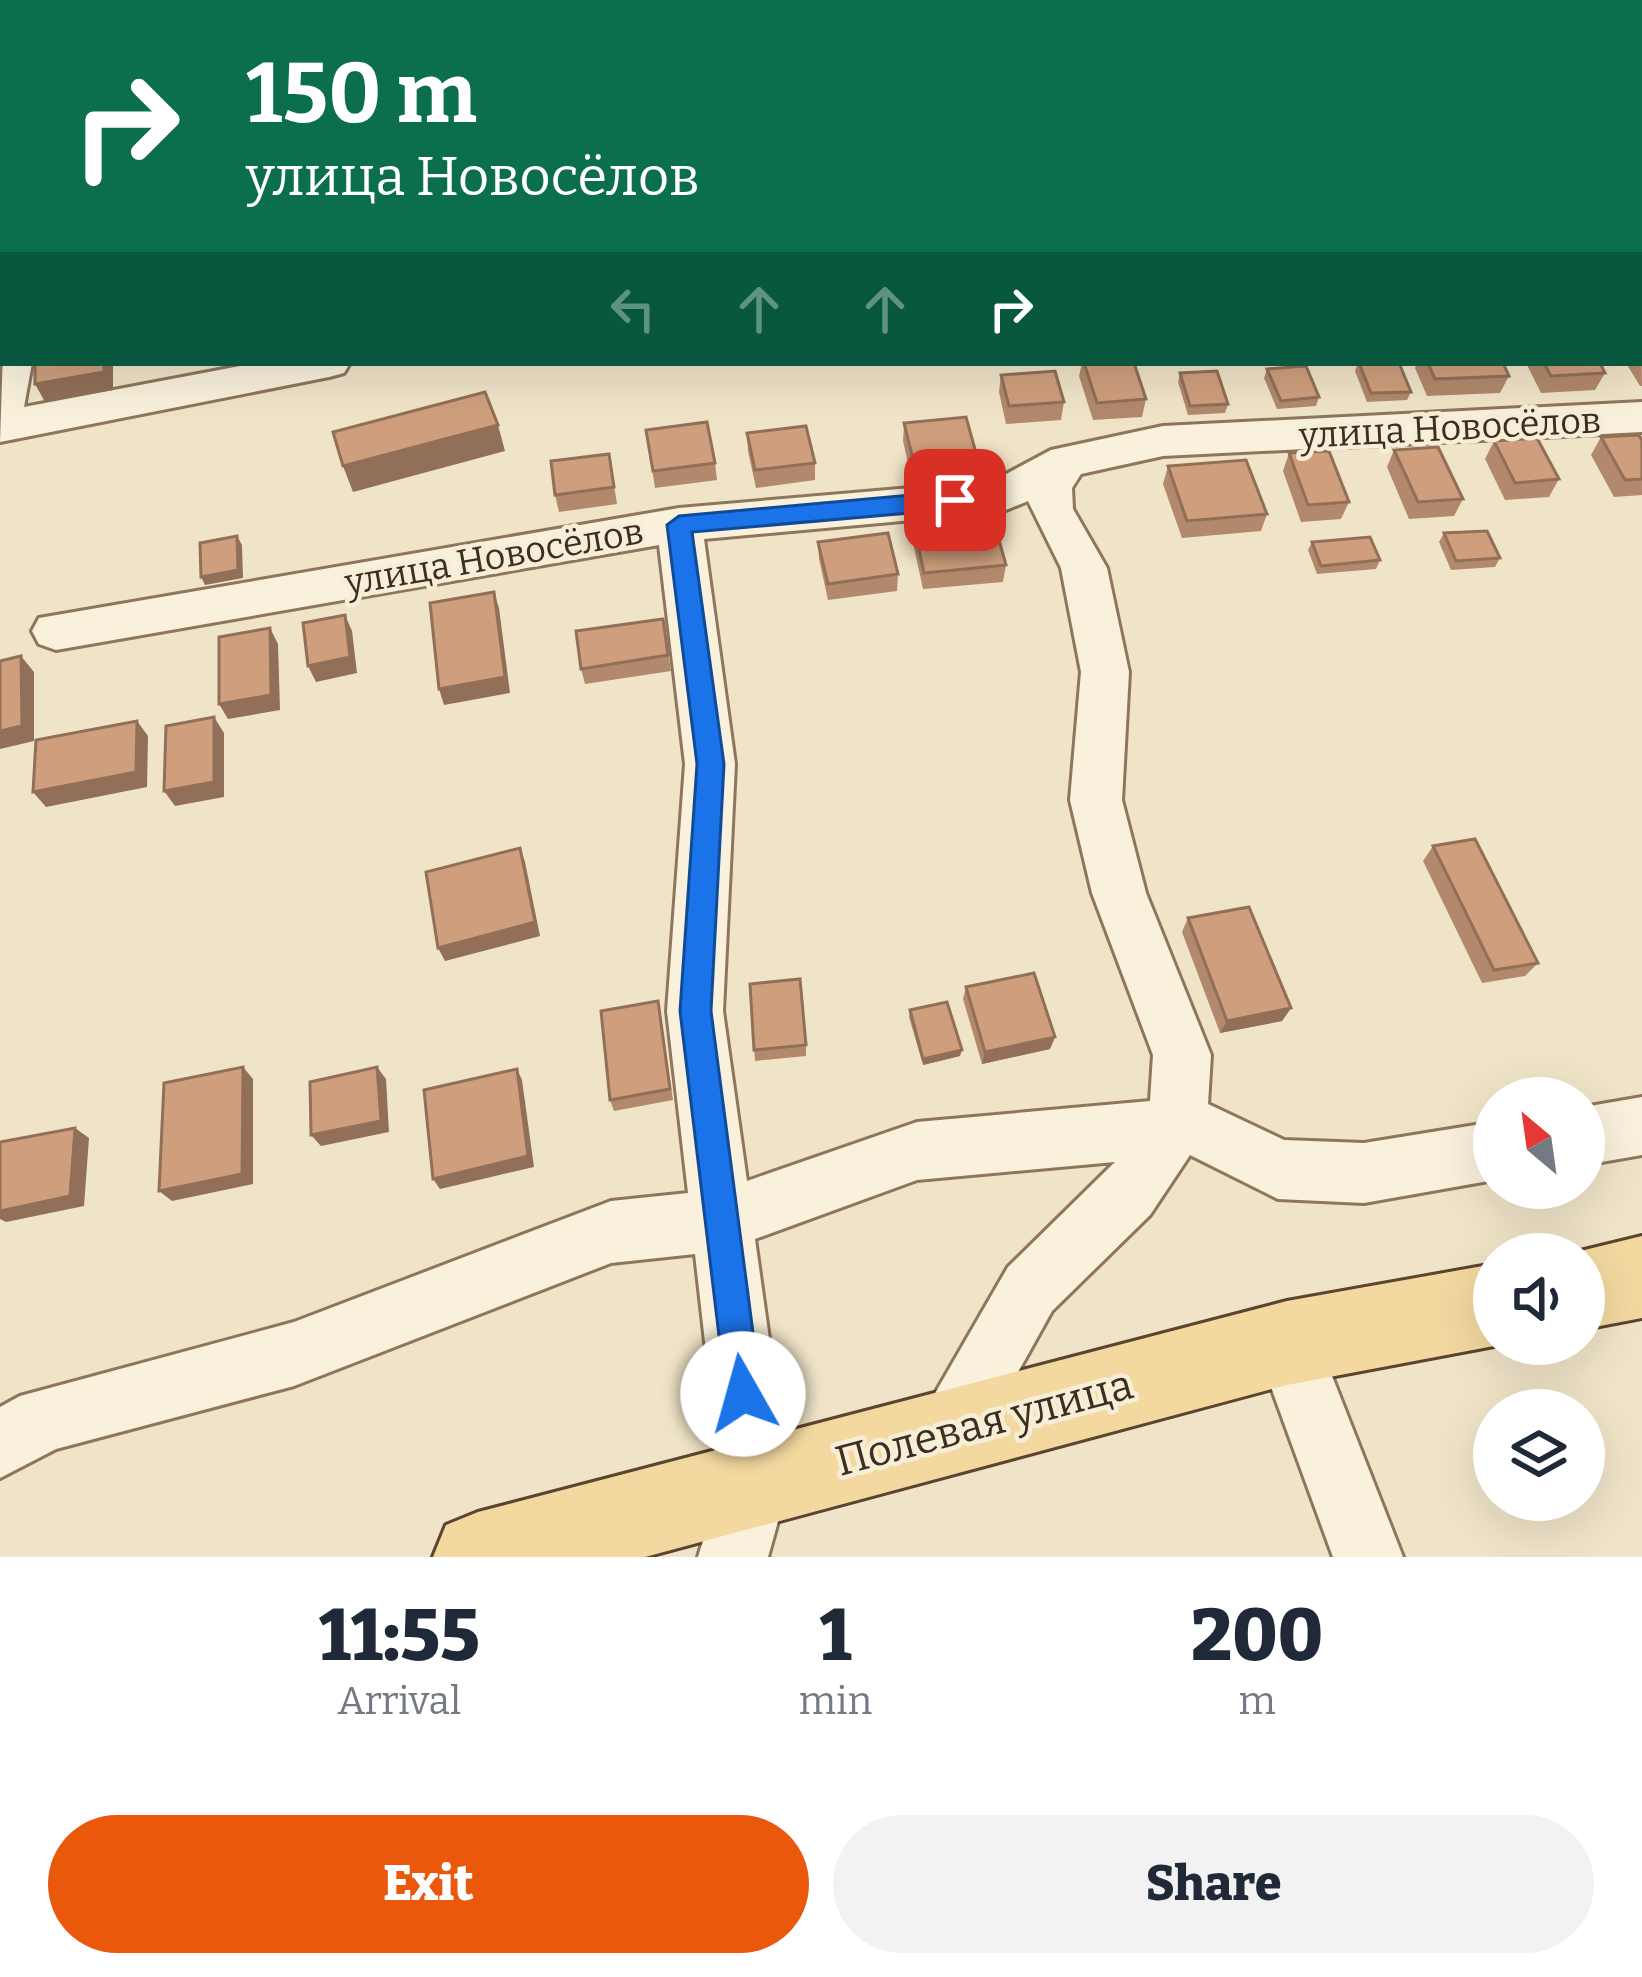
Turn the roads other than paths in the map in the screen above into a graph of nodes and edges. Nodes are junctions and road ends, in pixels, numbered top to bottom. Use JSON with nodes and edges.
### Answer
{"nodes":[{"id":1,"x":10,"y":366,"type":"edge"},
{"id":2,"x":312,"y":366,"type":"edge"},
{"id":3,"x":1642,"y":417,"type":"edge"},
{"id":4,"x":0,"y":425,"type":"edge"},
{"id":5,"x":1039,"y":489,"type":"junction"},
{"id":6,"x":679,"y":525,"type":"junction"},
{"id":7,"x":56,"y":631,"type":"dead end"},
{"id":8,"x":1178,"y":1122,"type":"junction"},
{"id":9,"x":1642,"y":1126,"type":"edge"},
{"id":10,"x":1605,"y":1132,"type":"edge"},
{"id":11,"x":1473,"y":1155,"type":"edge"},
{"id":12,"x":722,"y":1220,"type":"junction"},
{"id":13,"x":1642,"y":1277,"type":"edge"},
{"id":14,"x":1605,"y":1284,"type":"edge"},
{"id":15,"x":1473,"y":1309,"type":"edge"},
{"id":16,"x":1287,"y":1343,"type":"junction"},
{"id":17,"x":949,"y":1432,"type":"junction"},
{"id":18,"x":0,"y":1445,"type":"edge"},
{"id":19,"x":744,"y":1519,"type":"edge"},
{"id":20,"x":478,"y":1557,"type":"edge"},
{"id":21,"x":1368,"y":1557,"type":"edge"}],
"edges":[{"from":1,"to":4,"type":"street"},
{"from":2,"to":4,"type":"street"},
{"from":3,"to":5,"type":"street","name":"улица Новосёлов"},
{"from":5,"to":6,"type":"street","name":"улица Новосёлов"},
{"from":5,"to":8,"type":"street"},
{"from":6,"to":7,"type":"street","name":"улица Новосёлов"},
{"from":6,"to":12,"type":"street"},
{"from":8,"to":11,"type":"street"},
{"from":8,"to":12,"type":"street"},
{"from":8,"to":17,"type":"street"},
{"from":9,"to":10,"type":"street"},
{"from":12,"to":18,"type":"street"},
{"from":12,"to":19,"type":"street"},
{"from":13,"to":14,"type":"main road"},
{"from":15,"to":16,"type":"main road","name":"Полевая улица"},
{"from":16,"to":17,"type":"main road","name":"Полевая улица"},
{"from":16,"to":21,"type":"street"},
{"from":17,"to":19,"type":"main road","name":"Полевая улица"},
{"from":19,"to":20,"type":"main road","name":"Полевая улица"}]}
